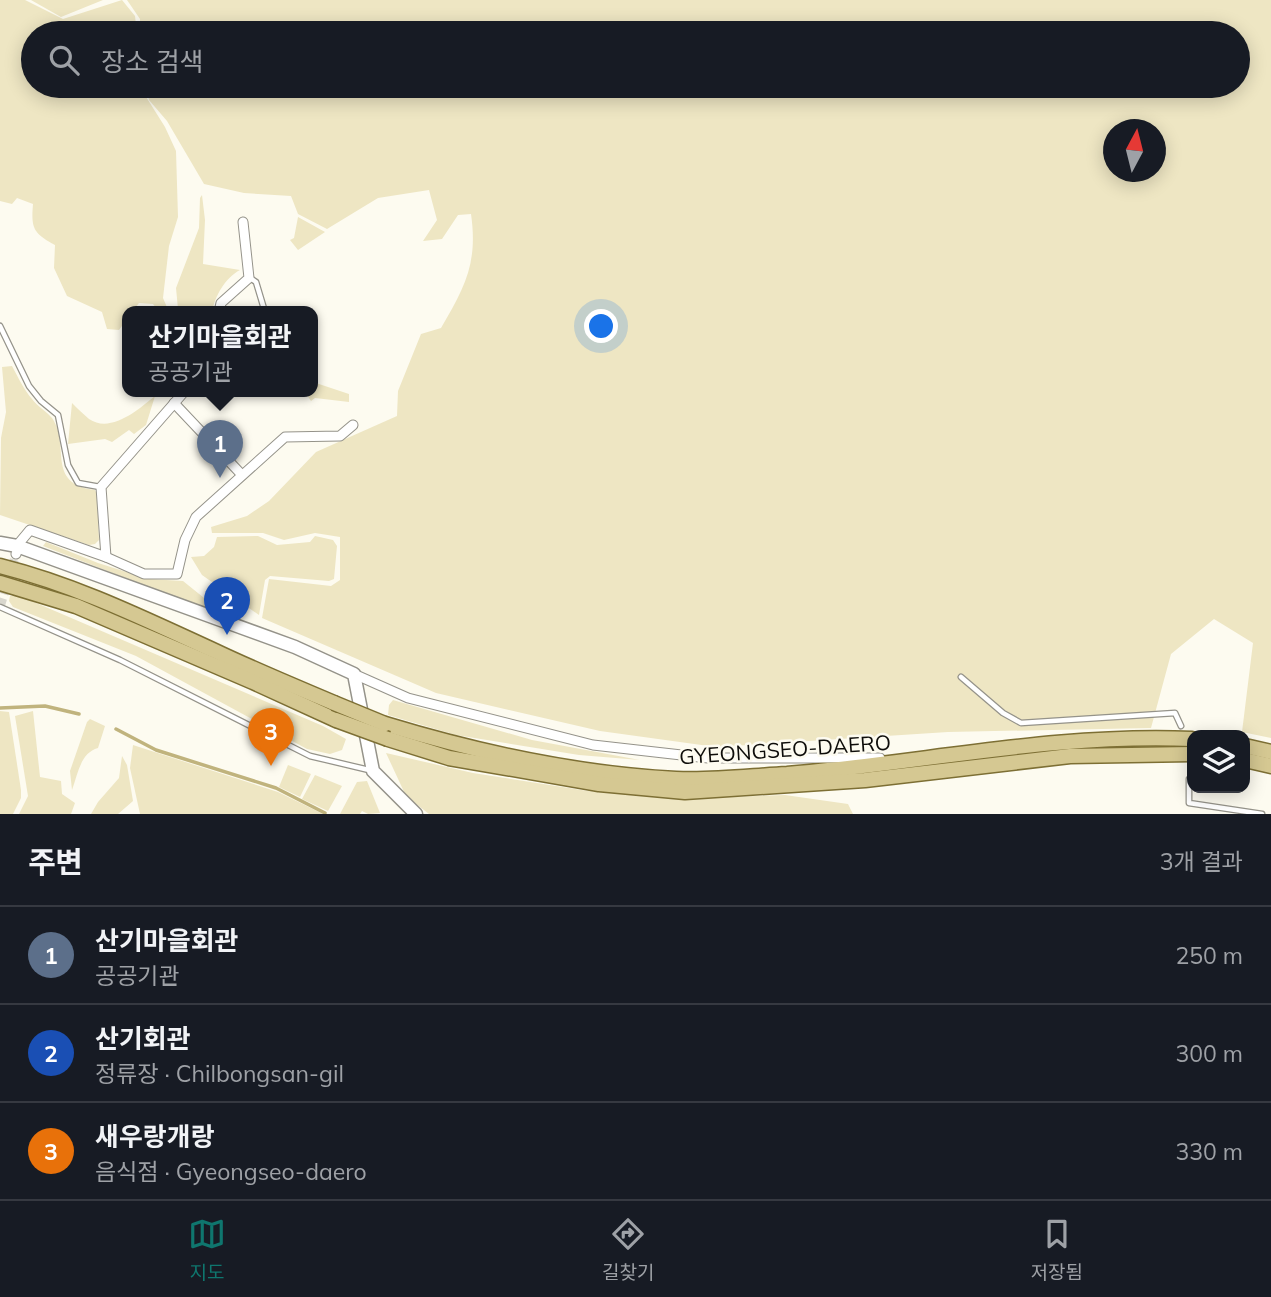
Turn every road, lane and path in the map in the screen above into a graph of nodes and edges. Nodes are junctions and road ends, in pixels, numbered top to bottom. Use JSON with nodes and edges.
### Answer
{"nodes":[{"id":1,"x":243,"y":222,"type":"dead end"},
{"id":2,"x":250,"y":278,"type":"junction"},
{"id":3,"x":220,"y":306,"type":"edge"},
{"id":4,"x":263,"y":306,"type":"edge"},
{"id":5,"x":0,"y":326,"type":"edge"},
{"id":6,"x":179,"y":397,"type":"edge"},
{"id":7,"x":174,"y":403,"type":"junction"},
{"id":8,"x":353,"y":425,"type":"dead end"},
{"id":9,"x":242,"y":475,"type":"junction"},
{"id":10,"x":101,"y":487,"type":"junction"},
{"id":11,"x":0,"y":543,"type":"edge"},
{"id":12,"x":17,"y":550,"type":"junction"},
{"id":13,"x":106,"y":557,"type":"junction"},
{"id":14,"x":0,"y":566,"type":"edge"},
{"id":15,"x":0,"y":583,"type":"edge"},
{"id":16,"x":0,"y":607,"type":"edge"},
{"id":17,"x":354,"y":674,"type":"junction"},
{"id":18,"x":961,"y":677,"type":"dead end"},
{"id":19,"x":1181,"y":726,"type":"dead end"},
{"id":20,"x":1187,"y":740,"type":"edge"},
{"id":21,"x":1250,"y":747,"type":"edge"},
{"id":22,"x":1271,"y":752,"type":"edge"},
{"id":23,"x":1187,"y":754,"type":"edge"},
{"id":24,"x":930,"y":758,"type":"junction"},
{"id":25,"x":1250,"y":761,"type":"edge"},
{"id":26,"x":1271,"y":766,"type":"edge"},
{"id":27,"x":373,"y":771,"type":"junction"},
{"id":28,"x":1189,"y":793,"type":"edge"},
{"id":29,"x":416,"y":814,"type":"edge"},
{"id":30,"x":1262,"y":814,"type":"edge"}],
"edges":[{"from":1,"to":2,"type":"street"},
{"from":2,"to":3,"type":"street"},
{"from":2,"to":4,"type":"lane"},
{"from":5,"to":10,"type":"lane"},
{"from":6,"to":7,"type":"street"},
{"from":7,"to":9,"type":"street"},
{"from":7,"to":10,"type":"street"},
{"from":8,"to":9,"type":"street"},
{"from":9,"to":13,"type":"street"},
{"from":10,"to":13,"type":"street"},
{"from":11,"to":12,"type":"street"},
{"from":12,"to":13,"type":"street"},
{"from":12,"to":17,"type":"street"},
{"from":14,"to":24,"type":"main road","name":"GYEONGSEO-DAERO","bridge":true},
{"from":15,"to":23,"type":"main road","name":"GYEONGSEO-DAERO","bridge":true},
{"from":16,"to":27,"type":"lane"},
{"from":17,"to":24,"type":"street"},
{"from":17,"to":27,"type":"street"},
{"from":18,"to":19,"type":"lane"},
{"from":20,"to":24,"type":"main road","name":"GYEONGSEO-DAERO"},
{"from":21,"to":22,"type":"main road"},
{"from":25,"to":26,"type":"main road"},
{"from":27,"to":29,"type":"street"},
{"from":28,"to":30,"type":"lane"}]}
